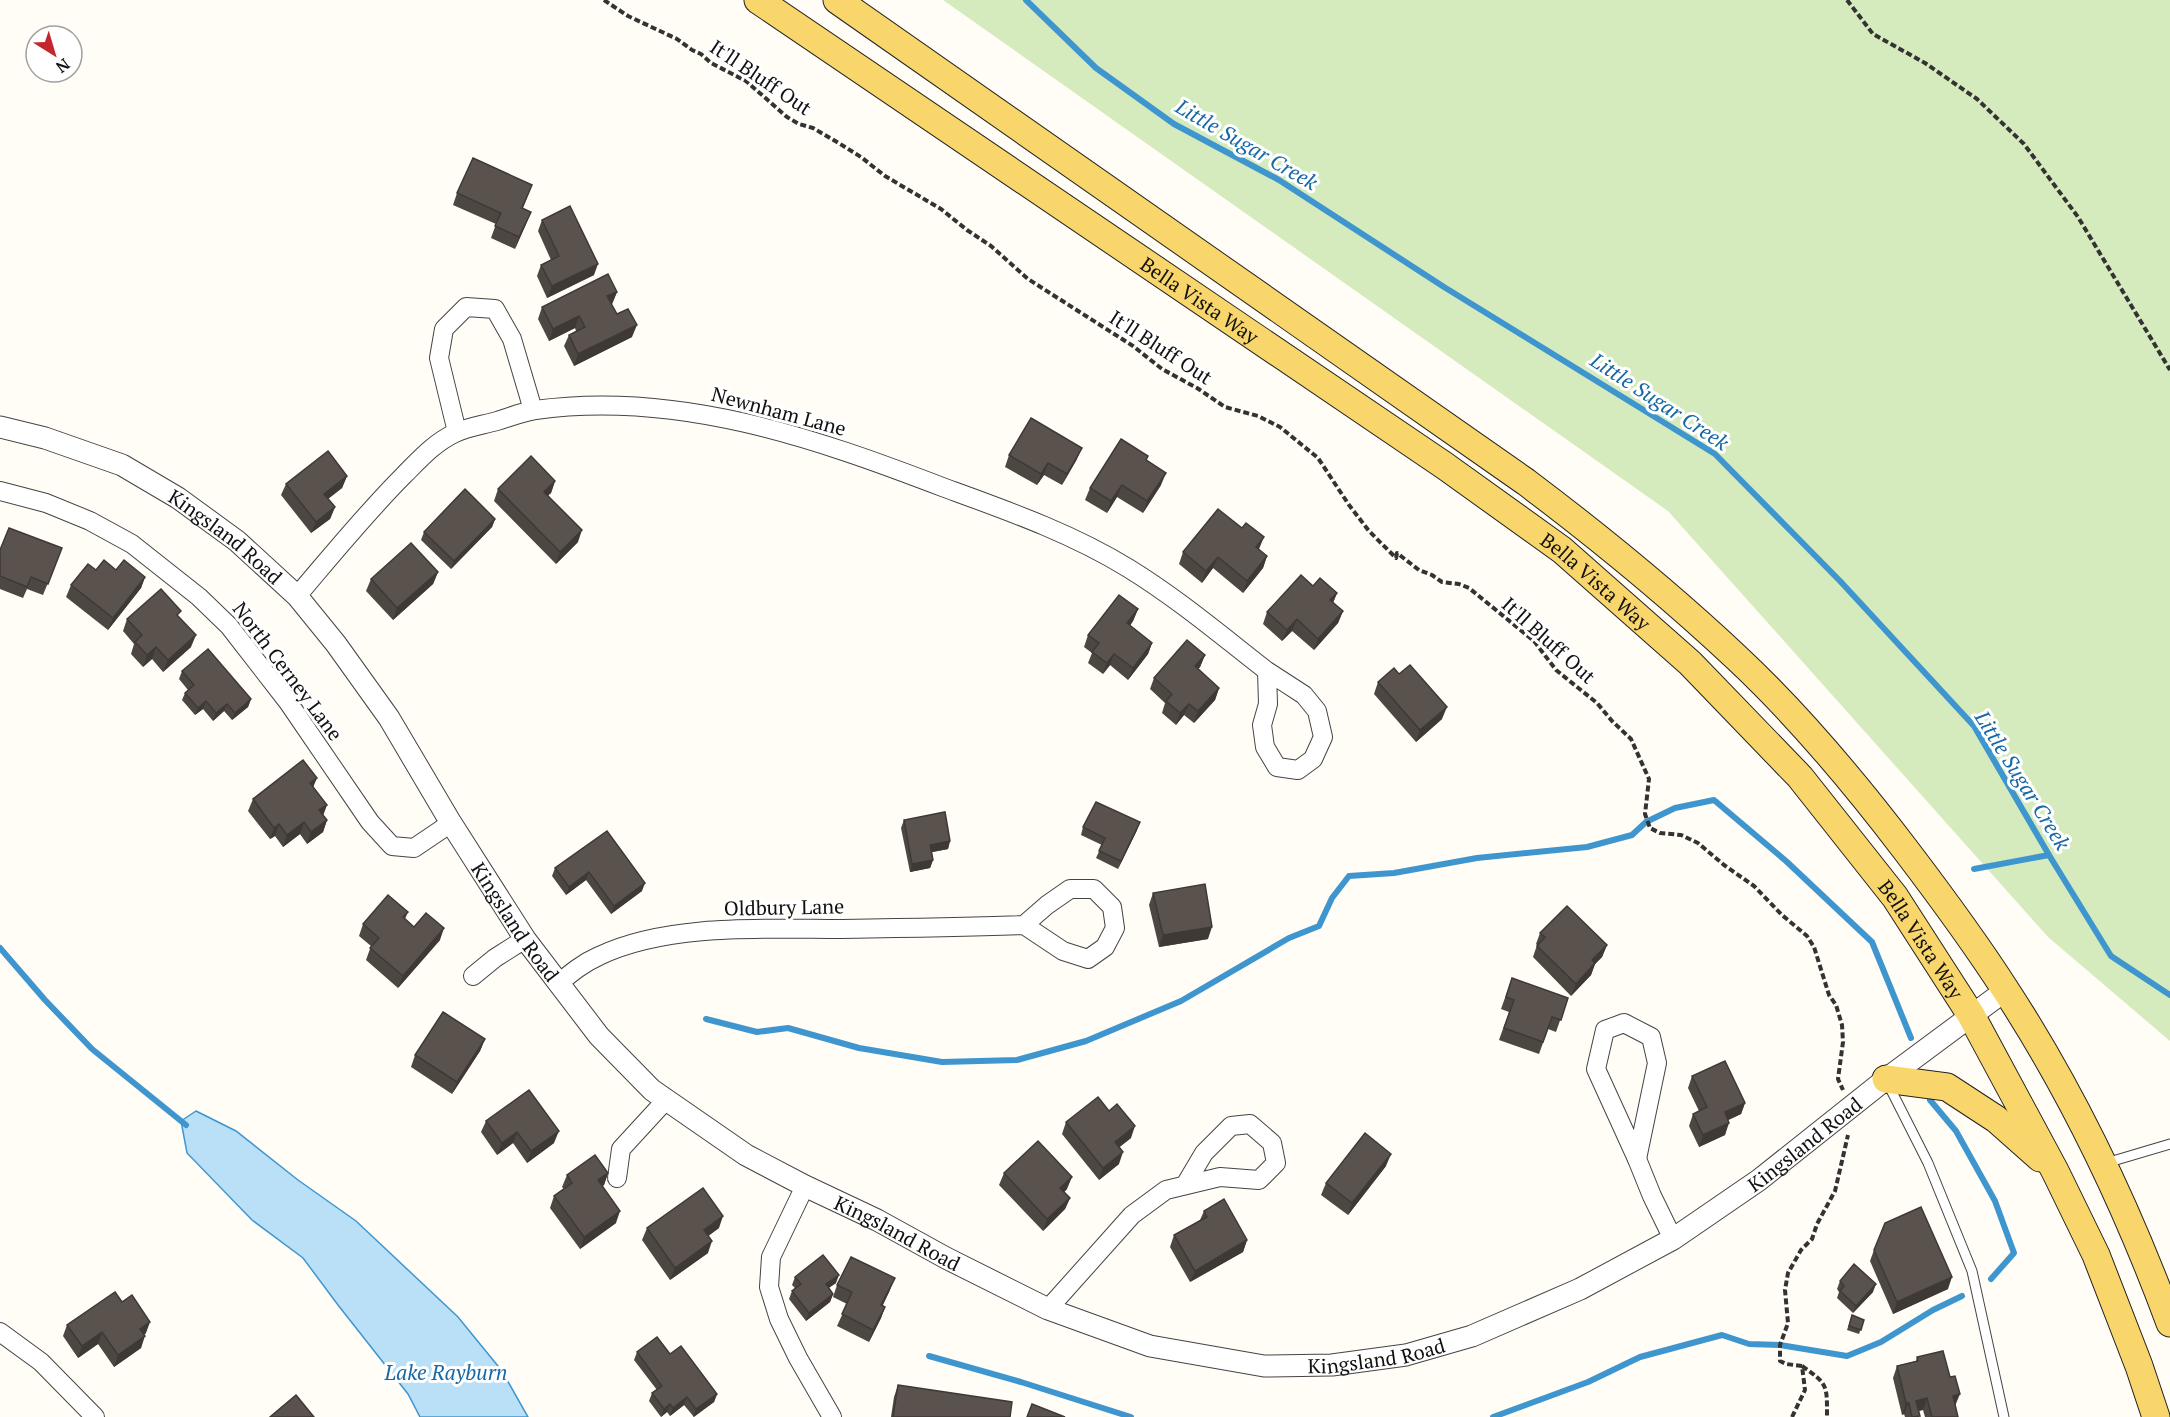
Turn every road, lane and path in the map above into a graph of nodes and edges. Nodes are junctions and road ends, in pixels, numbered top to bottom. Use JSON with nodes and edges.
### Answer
{"nodes":[{"id":1,"x":604,"y":0,"type":"edge"},
{"id":2,"x":758,"y":0,"type":"edge"},
{"id":3,"x":837,"y":0,"type":"edge"},
{"id":4,"x":1847,"y":0,"type":"edge"},
{"id":5,"x":2170,"y":370,"type":"edge"},
{"id":6,"x":533,"y":410,"type":"junction"},
{"id":7,"x":0,"y":427,"type":"edge"},
{"id":8,"x":457,"y":432,"type":"junction"},
{"id":9,"x":0,"y":491,"type":"edge"},
{"id":10,"x":297,"y":596,"type":"junction"},
{"id":11,"x":1267,"y":671,"type":"junction"},
{"id":12,"x":450,"y":823,"type":"junction"},
{"id":13,"x":1024,"y":925,"type":"junction"},
{"id":14,"x":525,"y":939,"type":"junction"},
{"id":15,"x":473,"y":976,"type":"dead end"},
{"id":16,"x":558,"y":984,"type":"junction"},
{"id":17,"x":2006,"y":990,"type":"junction"},
{"id":18,"x":1971,"y":1015,"type":"junction"},
{"id":19,"x":1886,"y":1079,"type":"junction"},
{"id":20,"x":666,"y":1100,"type":"junction"},
{"id":21,"x":1849,"y":1108,"type":"junction"},
{"id":22,"x":2170,"y":1144,"type":"edge"},
{"id":23,"x":1637,"y":1159,"type":"junction"},
{"id":24,"x":2104,"y":1164,"type":"junction"},
{"id":25,"x":2055,"y":1171,"type":"junction"},
{"id":26,"x":616,"y":1178,"type":"dead end"},
{"id":27,"x":1185,"y":1185,"type":"junction"},
{"id":28,"x":805,"y":1186,"type":"junction"},
{"id":29,"x":1673,"y":1239,"type":"junction"},
{"id":30,"x":1048,"y":1309,"type":"junction"},
{"id":31,"x":2170,"y":1323,"type":"edge"},
{"id":32,"x":0,"y":1332,"type":"edge"},
{"id":33,"x":1802,"y":1366,"type":"junction"},
{"id":34,"x":95,"y":1417,"type":"edge"},
{"id":35,"x":832,"y":1417,"type":"edge"},
{"id":36,"x":1792,"y":1417,"type":"edge"},
{"id":37,"x":1827,"y":1417,"type":"edge"},
{"id":38,"x":2004,"y":1417,"type":"edge"},
{"id":39,"x":2156,"y":1417,"type":"edge"}],
"edges":[{"from":1,"to":21,"type":"path","name":"It'll Bluff Out"},
{"from":2,"to":18,"type":"main road","name":"Bella Vista Way"},
{"from":3,"to":17,"type":"main road","name":"Bella Vista Way"},
{"from":4,"to":5,"type":"path"},
{"from":6,"to":8,"type":"street","name":"Newnham Lane"},
{"from":6,"to":8,"type":"street"},
{"from":6,"to":11,"type":"street","name":"Newnham Lane"},
{"from":7,"to":10,"type":"street","name":"Kingsland Road"},
{"from":8,"to":10,"type":"street","name":"Newnham Lane"},
{"from":9,"to":12,"type":"street","name":"North Cerney Lane"},
{"from":10,"to":12,"type":"street","name":"Kingsland Road"},
{"from":11,"to":11,"type":"street","name":"Newnham Lane"},
{"from":12,"to":14,"type":"street","name":"Kingsland Road"},
{"from":13,"to":13,"type":"street"},
{"from":13,"to":16,"type":"street","name":"Oldbury Lane"},
{"from":14,"to":15,"type":"street"},
{"from":14,"to":16,"type":"street","name":"Kingsland Road"},
{"from":16,"to":20,"type":"street","name":"Kingsland Road"},
{"from":17,"to":18,"type":"street","name":"Kingsland Road"},
{"from":17,"to":24,"type":"main road","name":"Bella Vista Way"},
{"from":18,"to":19,"type":"street","name":"Kingsland Road"},
{"from":18,"to":25,"type":"main road","name":"Bella Vista Way"},
{"from":19,"to":21,"type":"street","name":"Kingsland Road"},
{"from":19,"to":25,"type":"main road"},
{"from":19,"to":38,"type":"lane"},
{"from":20,"to":26,"type":"street"},
{"from":20,"to":28,"type":"street","name":"Kingsland Road"},
{"from":21,"to":29,"type":"street","name":"Kingsland Road"},
{"from":21,"to":33,"type":"path","name":"It'll Bluff Out"},
{"from":22,"to":24,"type":"lane"},
{"from":23,"to":23,"type":"street"},
{"from":23,"to":29,"type":"street"},
{"from":24,"to":31,"type":"main road","name":"Bella Vista Way"},
{"from":25,"to":39,"type":"main road","name":"Bella Vista Way"},
{"from":27,"to":27,"type":"street"},
{"from":27,"to":30,"type":"street"},
{"from":28,"to":30,"type":"street","name":"Kingsland Road"},
{"from":28,"to":35,"type":"street"},
{"from":29,"to":30,"type":"street","name":"Kingsland Road"},
{"from":32,"to":34,"type":"street"},
{"from":33,"to":36,"type":"path"},
{"from":33,"to":37,"type":"path"}]}
